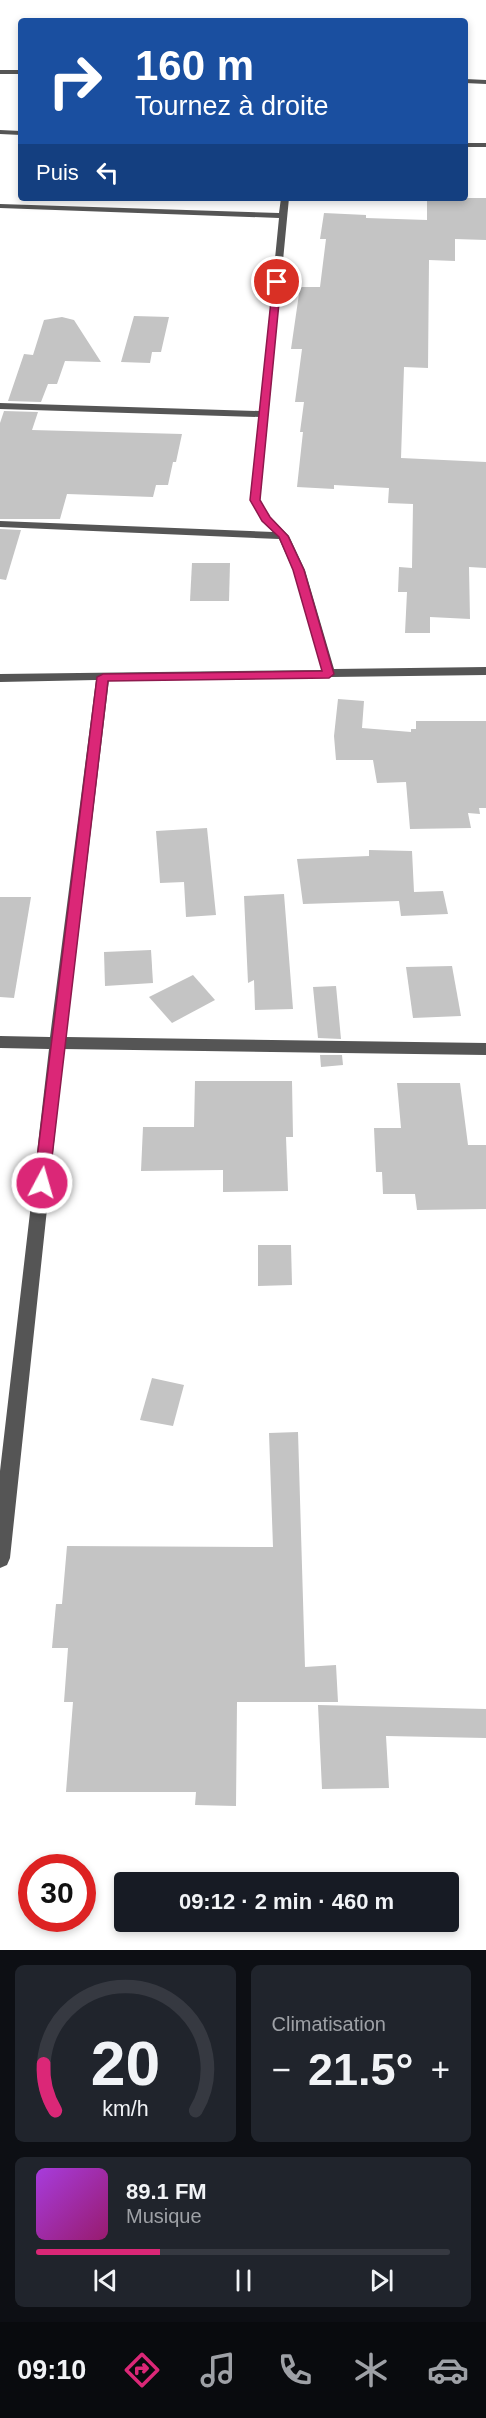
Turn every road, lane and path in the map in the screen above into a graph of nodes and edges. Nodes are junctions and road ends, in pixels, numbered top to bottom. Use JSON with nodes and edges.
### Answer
{"nodes":[{"id":1,"x":0,"y":72,"type":"edge"},
{"id":2,"x":18,"y":72,"type":"edge"},
{"id":3,"x":468,"y":81,"type":"edge"},
{"id":4,"x":486,"y":82,"type":"edge"},
{"id":5,"x":0,"y":132,"type":"edge"},
{"id":6,"x":18,"y":133,"type":"edge"},
{"id":7,"x":468,"y":145,"type":"edge"},
{"id":8,"x":486,"y":145,"type":"edge"},
{"id":9,"x":284,"y":201,"type":"edge"},
{"id":10,"x":0,"y":206,"type":"edge"},
{"id":11,"x":282,"y":216,"type":"junction"},
{"id":12,"x":0,"y":405,"type":"edge"},
{"id":13,"x":265,"y":414,"type":"junction"},
{"id":14,"x":0,"y":524,"type":"edge"},
{"id":15,"x":283,"y":536,"type":"junction"},
{"id":16,"x":486,"y":673,"type":"edge"},
{"id":17,"x":329,"y":674,"type":"junction"},
{"id":18,"x":103,"y":677,"type":"junction"},
{"id":19,"x":0,"y":678,"type":"edge"},
{"id":20,"x":0,"y":1042,"type":"edge"},
{"id":21,"x":57,"y":1043,"type":"junction"},
{"id":22,"x":486,"y":1049,"type":"edge"},
{"id":23,"x":0,"y":1558,"type":"edge"}],
"edges":[{"from":1,"to":2,"type":"street"},
{"from":3,"to":4,"type":"street"},
{"from":5,"to":6,"type":"street"},
{"from":7,"to":8,"type":"street"},
{"from":9,"to":11,"type":"street"},
{"from":10,"to":11,"type":"street"},
{"from":11,"to":13,"type":"street"},
{"from":12,"to":13,"type":"street"},
{"from":13,"to":15,"type":"street"},
{"from":14,"to":15,"type":"street"},
{"from":15,"to":17,"type":"street"},
{"from":16,"to":17,"type":"street"},
{"from":17,"to":18,"type":"street"},
{"from":18,"to":19,"type":"street"},
{"from":18,"to":21,"type":"street"},
{"from":20,"to":21,"type":"street"},
{"from":21,"to":22,"type":"street"},
{"from":21,"to":23,"type":"street"}]}
